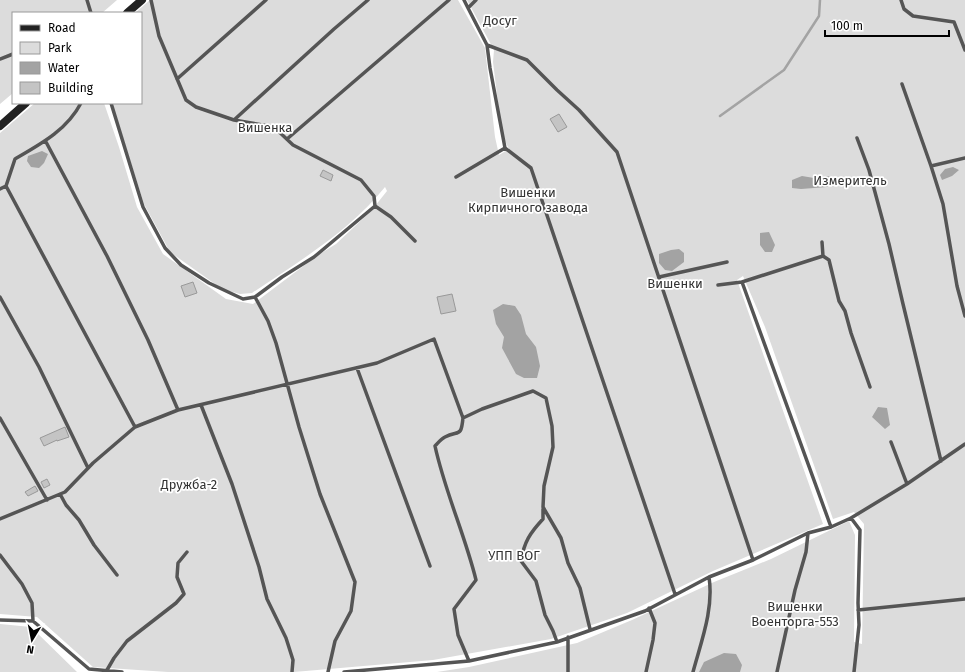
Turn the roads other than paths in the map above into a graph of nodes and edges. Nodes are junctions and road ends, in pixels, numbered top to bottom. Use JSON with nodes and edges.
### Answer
{"nodes":[{"id":1,"x":87,"y":0,"type":"edge"},
{"id":2,"x":142,"y":0,"type":"edge"},
{"id":3,"x":151,"y":0,"type":"edge"},
{"id":4,"x":266,"y":0,"type":"edge"},
{"id":5,"x":368,"y":0,"type":"edge"},
{"id":6,"x":449,"y":0,"type":"edge"},
{"id":7,"x":464,"y":0,"type":"edge"},
{"id":8,"x":476,"y":0,"type":"edge"},
{"id":9,"x":901,"y":0,"type":"edge"},
{"id":10,"x":468,"y":8,"type":"junction"},
{"id":11,"x":91,"y":12,"type":"edge"},
{"id":12,"x":128,"y":12,"type":"edge"},
{"id":13,"x":487,"y":45,"type":"junction"},
{"id":14,"x":965,"y":50,"type":"edge"},
{"id":15,"x":12,"y":54,"type":"edge"},
{"id":16,"x":0,"y":59,"type":"edge"},
{"id":17,"x":177,"y":79,"type":"junction"},
{"id":18,"x":902,"y":84,"type":"dead end"},
{"id":19,"x":25,"y":104,"type":"edge"},
{"id":20,"x":80,"y":104,"type":"edge"},
{"id":21,"x":112,"y":104,"type":"edge"},
{"id":22,"x":234,"y":120,"type":"junction"},
{"id":23,"x":0,"y":126,"type":"edge"},
{"id":24,"x":857,"y":138,"type":"dead end"},
{"id":25,"x":287,"y":139,"type":"junction"},
{"id":26,"x":46,"y":142,"type":"junction"},
{"id":27,"x":505,"y":148,"type":"junction"},
{"id":28,"x":965,"y":158,"type":"edge"},
{"id":29,"x":931,"y":166,"type":"junction"},
{"id":30,"x":456,"y":177,"type":"dead end"},
{"id":31,"x":6,"y":186,"type":"junction"},
{"id":32,"x":0,"y":189,"type":"edge"},
{"id":33,"x":375,"y":206,"type":"junction"},
{"id":34,"x":415,"y":241,"type":"dead end"},
{"id":35,"x":822,"y":242,"type":"dead end"},
{"id":36,"x":823,"y":256,"type":"junction"},
{"id":37,"x":727,"y":262,"type":"dead end"},
{"id":38,"x":659,"y":277,"type":"junction"},
{"id":39,"x":742,"y":282,"type":"junction"},
{"id":40,"x":718,"y":285,"type":"dead end"},
{"id":41,"x":0,"y":297,"type":"edge"},
{"id":42,"x":255,"y":297,"type":"junction"},
{"id":43,"x":965,"y":316,"type":"edge"},
{"id":44,"x":357,"y":368,"type":"junction"},
{"id":45,"x":286,"y":384,"type":"junction"},
{"id":46,"x":870,"y":387,"type":"dead end"},
{"id":47,"x":200,"y":405,"type":"junction"},
{"id":48,"x":178,"y":410,"type":"junction"},
{"id":49,"x":0,"y":418,"type":"edge"},
{"id":50,"x":463,"y":418,"type":"junction"},
{"id":51,"x":135,"y":427,"type":"junction"},
{"id":52,"x":891,"y":442,"type":"dead end"},
{"id":53,"x":965,"y":444,"type":"edge"},
{"id":54,"x":941,"y":461,"type":"junction"},
{"id":55,"x":88,"y":468,"type":"junction"},
{"id":56,"x":908,"y":484,"type":"junction"},
{"id":57,"x":60,"y":494,"type":"junction"},
{"id":58,"x":47,"y":500,"type":"junction"},
{"id":59,"x":544,"y":507,"type":"junction"},
{"id":60,"x":851,"y":518,"type":"junction"},
{"id":61,"x":0,"y":519,"type":"edge"},
{"id":62,"x":830,"y":527,"type":"junction"},
{"id":63,"x":808,"y":533,"type":"junction"},
{"id":64,"x":187,"y":552,"type":"dead end"},
{"id":65,"x":0,"y":554,"type":"edge"},
{"id":66,"x":754,"y":560,"type":"junction"},
{"id":67,"x":430,"y":566,"type":"dead end"},
{"id":68,"x":117,"y":575,"type":"dead end"},
{"id":69,"x":709,"y":577,"type":"junction"},
{"id":70,"x":675,"y":594,"type":"junction"},
{"id":71,"x":965,"y":599,"type":"edge"},
{"id":72,"x":649,"y":608,"type":"junction"},
{"id":73,"x":858,"y":610,"type":"junction"},
{"id":74,"x":0,"y":620,"type":"edge"},
{"id":75,"x":33,"y":621,"type":"junction"},
{"id":76,"x":590,"y":629,"type":"junction"},
{"id":77,"x":568,"y":637,"type":"junction"},
{"id":78,"x":557,"y":642,"type":"junction"},
{"id":79,"x":469,"y":661,"type":"junction"},
{"id":80,"x":90,"y":670,"type":"edge"},
{"id":81,"x":107,"y":670,"type":"junction"},
{"id":82,"x":391,"y":670,"type":"edge"},
{"id":83,"x":122,"y":672,"type":"edge"},
{"id":84,"x":292,"y":672,"type":"edge"},
{"id":85,"x":328,"y":672,"type":"edge"},
{"id":86,"x":344,"y":672,"type":"edge"},
{"id":87,"x":568,"y":672,"type":"edge"},
{"id":88,"x":646,"y":672,"type":"edge"},
{"id":89,"x":693,"y":672,"type":"edge"},
{"id":90,"x":776,"y":672,"type":"edge"},
{"id":91,"x":854,"y":672,"type":"edge"}],
"edges":[{"from":1,"to":11,"type":"lane"},
{"from":2,"to":12,"type":"main road"},
{"from":3,"to":17,"type":"lane"},
{"from":4,"to":17,"type":"lane"},
{"from":5,"to":22,"type":"lane"},
{"from":6,"to":25,"type":"lane"},
{"from":7,"to":10,"type":"lane"},
{"from":8,"to":10,"type":"lane"},
{"from":9,"to":14,"type":"lane"},
{"from":10,"to":13,"type":"lane"},
{"from":13,"to":27,"type":"lane"},
{"from":13,"to":38,"type":"lane"},
{"from":15,"to":16,"type":"lane"},
{"from":17,"to":22,"type":"lane"},
{"from":18,"to":29,"type":"lane"},
{"from":19,"to":23,"type":"main road"},
{"from":20,"to":26,"type":"lane"},
{"from":21,"to":42,"type":"lane"},
{"from":22,"to":25,"type":"lane"},
{"from":24,"to":54,"type":"lane"},
{"from":25,"to":33,"type":"lane"},
{"from":26,"to":31,"type":"lane"},
{"from":26,"to":48,"type":"lane"},
{"from":27,"to":30,"type":"lane"},
{"from":27,"to":70,"type":"lane"},
{"from":28,"to":29,"type":"lane"},
{"from":29,"to":43,"type":"lane"},
{"from":31,"to":32,"type":"lane"},
{"from":31,"to":51,"type":"lane"},
{"from":33,"to":34,"type":"lane"},
{"from":33,"to":42,"type":"lane"},
{"from":35,"to":36,"type":"lane"},
{"from":36,"to":39,"type":"lane"},
{"from":36,"to":46,"type":"lane"},
{"from":37,"to":38,"type":"lane"},
{"from":38,"to":66,"type":"lane"},
{"from":39,"to":40,"type":"lane"},
{"from":39,"to":62,"type":"lane"},
{"from":41,"to":55,"type":"lane"},
{"from":42,"to":45,"type":"lane"},
{"from":44,"to":45,"type":"lane"},
{"from":44,"to":50,"type":"lane"},
{"from":44,"to":67,"type":"lane"},
{"from":45,"to":47,"type":"lane"},
{"from":45,"to":85,"type":"lane"},
{"from":47,"to":48,"type":"lane"},
{"from":47,"to":84,"type":"lane"},
{"from":48,"to":51,"type":"lane"},
{"from":49,"to":58,"type":"lane"},
{"from":50,"to":59,"type":"lane"},
{"from":50,"to":79,"type":"lane"},
{"from":51,"to":55,"type":"lane"},
{"from":52,"to":56,"type":"lane"},
{"from":53,"to":54,"type":"lane"},
{"from":54,"to":56,"type":"lane"},
{"from":55,"to":57,"type":"lane"},
{"from":56,"to":60,"type":"lane"},
{"from":57,"to":58,"type":"lane"},
{"from":57,"to":68,"type":"lane"},
{"from":58,"to":61,"type":"lane"},
{"from":59,"to":76,"type":"lane"},
{"from":59,"to":78,"type":"lane"},
{"from":60,"to":62,"type":"lane"},
{"from":60,"to":73,"type":"lane"},
{"from":62,"to":63,"type":"lane"},
{"from":63,"to":66,"type":"lane"},
{"from":63,"to":90,"type":"lane"},
{"from":64,"to":81,"type":"lane"},
{"from":65,"to":75,"type":"lane"},
{"from":66,"to":69,"type":"lane"},
{"from":69,"to":70,"type":"lane"},
{"from":69,"to":89,"type":"lane"},
{"from":70,"to":72,"type":"lane"},
{"from":71,"to":73,"type":"lane"},
{"from":72,"to":76,"type":"lane"},
{"from":72,"to":88,"type":"lane"},
{"from":73,"to":91,"type":"lane"},
{"from":74,"to":75,"type":"lane"},
{"from":75,"to":80,"type":"lane"},
{"from":76,"to":77,"type":"lane"},
{"from":77,"to":78,"type":"lane"},
{"from":77,"to":87,"type":"lane"},
{"from":78,"to":79,"type":"lane"},
{"from":79,"to":82,"type":"lane"},
{"from":80,"to":81,"type":"lane"},
{"from":81,"to":83,"type":"lane"},
{"from":82,"to":86,"type":"lane"}]}
